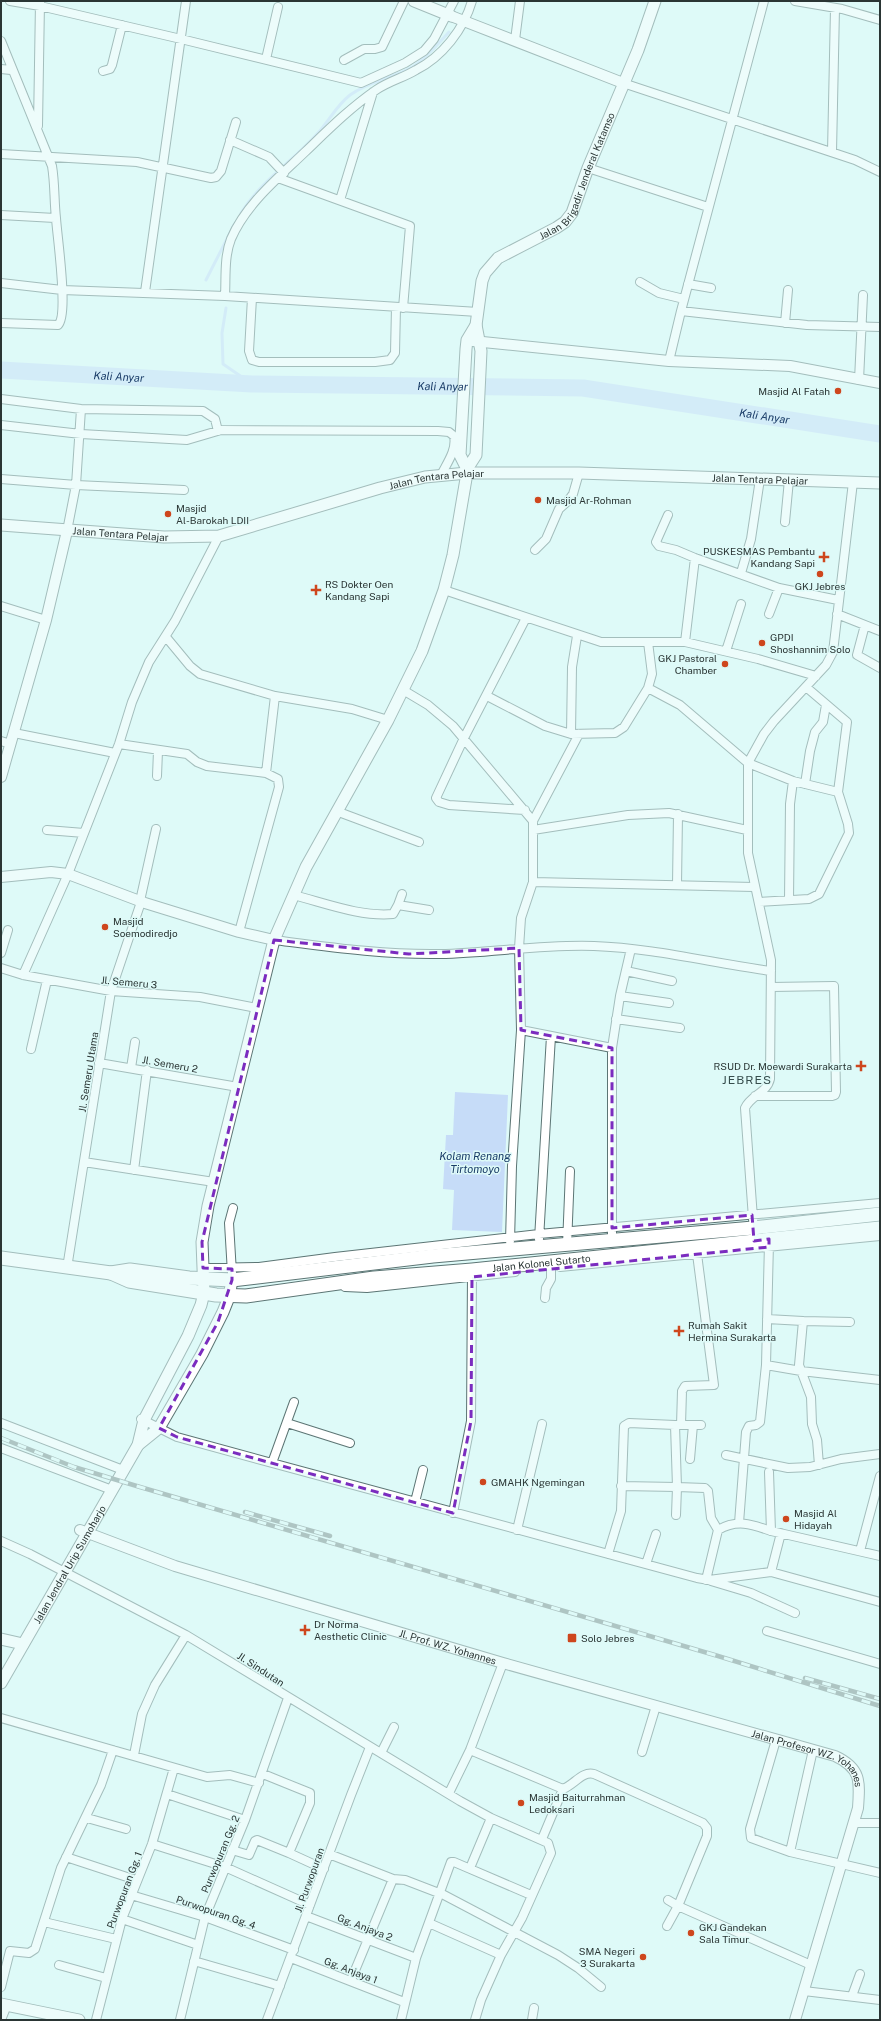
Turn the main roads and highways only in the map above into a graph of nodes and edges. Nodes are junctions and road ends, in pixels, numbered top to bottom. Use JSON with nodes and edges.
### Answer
{"nodes":[{"id":1,"x":414,"y":1,"type":"edge"},
{"id":2,"x":655,"y":1,"type":"edge"},
{"id":3,"x":450,"y":15,"type":"road end"},
{"id":4,"x":476,"y":325,"type":"junction"},
{"id":5,"x":467,"y":471,"type":"junction"},
{"id":6,"x":880,"y":483,"type":"edge"},
{"id":7,"x":1,"y":525,"type":"edge"},
{"id":8,"x":851,"y":1211,"type":"junction"},
{"id":9,"x":880,"y":1214,"type":"edge"},
{"id":10,"x":753,"y":1228,"type":"junction"},
{"id":11,"x":880,"y":1228,"type":"edge"},
{"id":12,"x":856,"y":1233,"type":"junction"},
{"id":13,"x":1,"y":1258,"type":"edge"},
{"id":14,"x":293,"y":1267,"type":"junction"},
{"id":15,"x":111,"y":1273,"type":"junction"},
{"id":16,"x":203,"y":1273,"type":"junction"},
{"id":17,"x":232,"y":1274,"type":"junction"},
{"id":18,"x":294,"y":1289,"type":"junction"},
{"id":19,"x":204,"y":1293,"type":"junction"},
{"id":20,"x":229,"y":1297,"type":"junction"},
{"id":21,"x":162,"y":1385,"type":"junction"},
{"id":22,"x":178,"y":1394,"type":"junction"},
{"id":23,"x":138,"y":1445,"type":"junction"},
{"id":24,"x":1,"y":1639,"type":"edge"},
{"id":25,"x":23,"y":1644,"type":"junction"},
{"id":26,"x":1,"y":1683,"type":"edge"},
{"id":27,"x":4,"y":2005,"type":"edge"},
{"id":28,"x":79,"y":2020,"type":"edge"}],
"edges":[{"from":1,"to":3,"type":"main road"},
{"from":2,"to":4,"type":"main road","name":"Jalan Brigadir Jenderal Katamso"},
{"from":4,"to":5,"type":"main road"},
{"from":4,"to":5,"type":"main road"},
{"from":5,"to":6,"type":"main road","name":"Jalan Tentara Pelajar"},
{"from":5,"to":7,"type":"main road","name":"Jalan Tentara Pelajar"},
{"from":5,"to":16,"type":"main road","name":"Jalan Jendral Urip Sumoharjo"},
{"from":8,"to":9,"type":"main road","name":"Jalan Kolonel Sutarto"},
{"from":8,"to":10,"type":"main road","name":"Jalan Kolonel Sutarto"},
{"from":8,"to":12,"type":"main road"},
{"from":10,"to":12,"type":"main road","name":"Jalan Kolonel Sutarto"},
{"from":10,"to":14,"type":"main road","name":"Jalan Kolonel Sutarto"},
{"from":10,"to":18,"type":"main road","name":"Jalan Kolonel Sutarto"},
{"from":11,"to":12,"type":"main road","name":"Jalan Kolonel Sutarto"},
{"from":13,"to":15,"type":"main road"},
{"from":14,"to":17,"type":"main road","name":"Jalan Kolonel Sutarto"},
{"from":14,"to":18,"type":"main road"},
{"from":15,"to":16,"type":"main road","name":"Jalan Kolonel Sutarto"},
{"from":15,"to":19,"type":"main road","name":"Jalan Kolonel Sutarto"},
{"from":16,"to":17,"type":"main road","name":"Jalan Kolonel Sutarto"},
{"from":16,"to":19,"type":"main road","name":"Jalan Jendral Urip Sumoharjo"},
{"from":17,"to":20,"type":"main road","name":"Jalan Jendral Urip Sumoharjo"},
{"from":18,"to":20,"type":"main road","name":"Jalan Kolonel Sutarto"},
{"from":19,"to":20,"type":"main road","name":"Jalan Kolonel Sutarto"},
{"from":19,"to":21,"type":"main road","name":"Jalan Jendral Urip Sumoharjo"},
{"from":20,"to":22,"type":"main road","name":"Jalan Jendral Urip Sumoharjo"},
{"from":21,"to":22,"type":"main road"},
{"from":21,"to":23,"type":"main road","name":"Jalan Jendral Urip Sumoharjo"},
{"from":22,"to":23,"type":"main road","name":"Jalan Jendral Urip Sumoharjo"},
{"from":23,"to":25,"type":"main road","name":"Jalan Jendral Urip Sumoharjo"},
{"from":24,"to":25,"type":"main road"},
{"from":25,"to":26,"type":"main road","name":"Jalan Jendral Urip Sumoharjo"},
{"from":27,"to":28,"type":"main road"}]}
